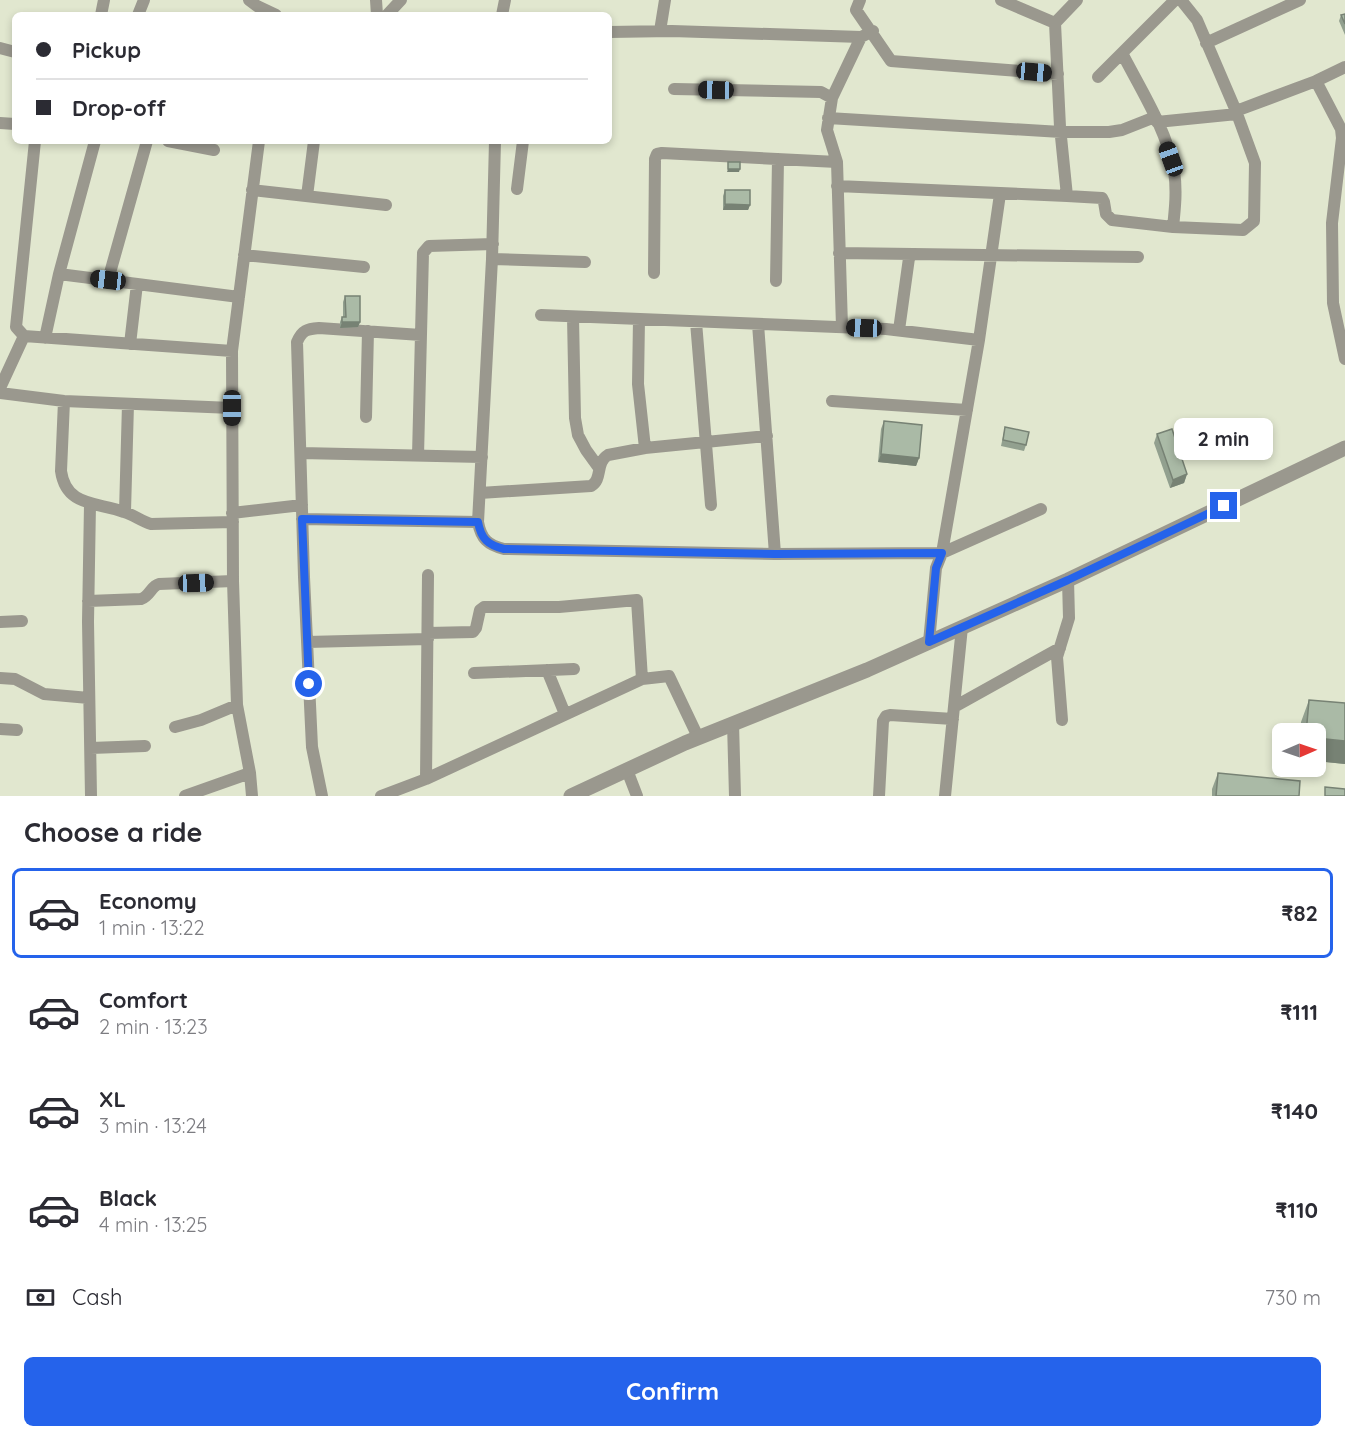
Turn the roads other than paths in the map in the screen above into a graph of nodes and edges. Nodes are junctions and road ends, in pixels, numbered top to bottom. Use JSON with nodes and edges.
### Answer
{"nodes":[{"id":1,"x":249,"y":0,"type":"edge"},
{"id":2,"x":400,"y":0,"type":"edge"},
{"id":3,"x":665,"y":0,"type":"edge"},
{"id":4,"x":860,"y":0,"type":"edge"},
{"id":5,"x":1001,"y":0,"type":"edge"},
{"id":6,"x":1077,"y":0,"type":"edge"},
{"id":7,"x":1175,"y":0,"type":"edge"},
{"id":8,"x":1181,"y":0,"type":"edge"},
{"id":9,"x":1300,"y":0,"type":"edge"},
{"id":10,"x":270,"y":12,"type":"edge"},
{"id":11,"x":390,"y":12,"type":"edge"},
{"id":12,"x":1056,"y":23,"type":"junction"},
{"id":13,"x":660,"y":31,"type":"junction"},
{"id":14,"x":873,"y":31,"type":"junction"},
{"id":15,"x":612,"y":32,"type":"edge"},
{"id":16,"x":861,"y":37,"type":"junction"},
{"id":17,"x":1206,"y":43,"type":"junction"},
{"id":18,"x":1122,"y":52,"type":"junction"},
{"id":19,"x":1345,"y":67,"type":"edge"},
{"id":20,"x":1058,"y":74,"type":"junction"},
{"id":21,"x":1098,"y":77,"type":"dead end"},
{"id":22,"x":1316,"y":81,"type":"junction"},
{"id":23,"x":674,"y":89,"type":"dead end"},
{"id":24,"x":832,"y":98,"type":"junction"},
{"id":25,"x":1236,"y":112,"type":"junction"},
{"id":26,"x":1339,"y":113,"type":"edge"},
{"id":27,"x":828,"y":118,"type":"junction"},
{"id":28,"x":1156,"y":120,"type":"junction"},
{"id":29,"x":1061,"y":132,"type":"junction"},
{"id":30,"x":1344,"y":139,"type":"edge"},
{"id":31,"x":35,"y":144,"type":"edge"},
{"id":32,"x":94,"y":144,"type":"edge"},
{"id":33,"x":146,"y":144,"type":"edge"},
{"id":34,"x":183,"y":144,"type":"edge"},
{"id":35,"x":259,"y":144,"type":"edge"},
{"id":36,"x":314,"y":144,"type":"edge"},
{"id":37,"x":495,"y":144,"type":"edge"},
{"id":38,"x":523,"y":144,"type":"edge"},
{"id":39,"x":214,"y":150,"type":"dead end"},
{"id":40,"x":778,"y":159,"type":"junction"},
{"id":41,"x":837,"y":162,"type":"junction"},
{"id":42,"x":837,"y":186,"type":"junction"},
{"id":43,"x":517,"y":189,"type":"dead end"},
{"id":44,"x":252,"y":190,"type":"junction"},
{"id":45,"x":1000,"y":194,"type":"junction"},
{"id":46,"x":307,"y":196,"type":"junction"},
{"id":47,"x":1067,"y":196,"type":"junction"},
{"id":48,"x":386,"y":205,"type":"dead end"},
{"id":49,"x":1173,"y":227,"type":"junction"},
{"id":50,"x":1339,"y":232,"type":"edge"},
{"id":51,"x":493,"y":244,"type":"junction"},
{"id":52,"x":839,"y":253,"type":"junction"},
{"id":53,"x":913,"y":254,"type":"junction"},
{"id":54,"x":992,"y":254,"type":"junction"},
{"id":55,"x":244,"y":255,"type":"junction"},
{"id":56,"x":1138,"y":257,"type":"dead end"},
{"id":57,"x":492,"y":259,"type":"junction"},
{"id":58,"x":585,"y":262,"type":"dead end"},
{"id":59,"x":364,"y":267,"type":"dead end"},
{"id":60,"x":654,"y":273,"type":"dead end"},
{"id":61,"x":59,"y":274,"type":"junction"},
{"id":62,"x":108,"y":280,"type":"junction"},
{"id":63,"x":776,"y":281,"type":"dead end"},
{"id":64,"x":137,"y":284,"type":"junction"},
{"id":65,"x":239,"y":297,"type":"junction"},
{"id":66,"x":541,"y":315,"type":"dead end"},
{"id":67,"x":573,"y":317,"type":"junction"},
{"id":68,"x":639,"y":319,"type":"junction"},
{"id":69,"x":696,"y":322,"type":"junction"},
{"id":70,"x":758,"y":324,"type":"junction"},
{"id":71,"x":842,"y":327,"type":"junction"},
{"id":72,"x":899,"y":330,"type":"junction"},
{"id":73,"x":368,"y":331,"type":"junction"},
{"id":74,"x":421,"y":335,"type":"junction"},
{"id":75,"x":24,"y":336,"type":"junction"},
{"id":76,"x":45,"y":338,"type":"junction"},
{"id":77,"x":979,"y":340,"type":"junction"},
{"id":78,"x":130,"y":344,"type":"junction"},
{"id":79,"x":232,"y":351,"type":"junction"},
{"id":80,"x":1345,"y":359,"type":"edge"},
{"id":81,"x":0,"y":388,"type":"edge"},
{"id":82,"x":0,"y":393,"type":"edge"},
{"id":83,"x":64,"y":401,"type":"junction"},
{"id":84,"x":832,"y":401,"type":"dead end"},
{"id":85,"x":128,"y":404,"type":"junction"},
{"id":86,"x":232,"y":408,"type":"junction"},
{"id":87,"x":967,"y":410,"type":"junction"},
{"id":88,"x":366,"y":417,"type":"dead end"},
{"id":89,"x":766,"y":436,"type":"junction"},
{"id":90,"x":706,"y":441,"type":"junction"},
{"id":91,"x":645,"y":448,"type":"junction"},
{"id":92,"x":1345,"y":448,"type":"edge"},
{"id":93,"x":301,"y":453,"type":"junction"},
{"id":94,"x":418,"y":456,"type":"junction"},
{"id":95,"x":482,"y":457,"type":"junction"},
{"id":96,"x":599,"y":468,"type":"junction"},
{"id":97,"x":480,"y":493,"type":"junction"},
{"id":98,"x":90,"y":504,"type":"junction"},
{"id":99,"x":302,"y":505,"type":"junction"},
{"id":100,"x":711,"y":505,"type":"dead end"},
{"id":101,"x":1041,"y":509,"type":"dead end"},
{"id":102,"x":125,"y":512,"type":"junction"},
{"id":103,"x":233,"y":518,"type":"junction"},
{"id":104,"x":302,"y":519,"type":"junction"},
{"id":105,"x":478,"y":522,"type":"junction"},
{"id":106,"x":942,"y":553,"type":"junction"},
{"id":107,"x":775,"y":554,"type":"junction"},
{"id":108,"x":428,"y":575,"type":"dead end"},
{"id":109,"x":1068,"y":580,"type":"junction"},
{"id":110,"x":233,"y":581,"type":"junction"},
{"id":111,"x":637,"y":586,"type":"dead end"},
{"id":112,"x":638,"y":600,"type":"junction"},
{"id":113,"x":88,"y":601,"type":"junction"},
{"id":114,"x":22,"y":621,"type":"dead end"},
{"id":115,"x":0,"y":622,"type":"edge"},
{"id":116,"x":962,"y":627,"type":"junction"},
{"id":117,"x":428,"y":636,"type":"junction"},
{"id":118,"x":307,"y":642,"type":"junction"},
{"id":119,"x":929,"y":642,"type":"junction"},
{"id":120,"x":1060,"y":648,"type":"junction"},
{"id":121,"x":574,"y":669,"type":"dead end"},
{"id":122,"x":547,"y":670,"type":"junction"},
{"id":123,"x":474,"y":673,"type":"dead end"},
{"id":124,"x":0,"y":678,"type":"edge"},
{"id":125,"x":642,"y":679,"type":"junction"},
{"id":126,"x":88,"y":698,"type":"junction"},
{"id":127,"x":237,"y":705,"type":"junction"},
{"id":128,"x":953,"y":713,"type":"junction"},
{"id":129,"x":565,"y":714,"type":"junction"},
{"id":130,"x":1062,"y":720,"type":"dead end"},
{"id":131,"x":733,"y":723,"type":"junction"},
{"id":132,"x":176,"y":728,"type":"dead end"},
{"id":133,"x":0,"y":729,"type":"edge"},
{"id":134,"x":17,"y":730,"type":"dead end"},
{"id":135,"x":698,"y":737,"type":"junction"},
{"id":136,"x":145,"y":746,"type":"dead end"},
{"id":137,"x":91,"y":748,"type":"junction"},
{"id":138,"x":627,"y":770,"type":"junction"},
{"id":139,"x":250,"y":773,"type":"junction"},
{"id":140,"x":426,"y":779,"type":"junction"},
{"id":141,"x":91,"y":796,"type":"edge"},
{"id":142,"x":185,"y":796,"type":"edge"},
{"id":143,"x":252,"y":796,"type":"edge"},
{"id":144,"x":322,"y":796,"type":"edge"},
{"id":145,"x":381,"y":796,"type":"edge"},
{"id":146,"x":571,"y":796,"type":"edge"},
{"id":147,"x":637,"y":796,"type":"edge"},
{"id":148,"x":735,"y":796,"type":"edge"},
{"id":149,"x":879,"y":796,"type":"edge"},
{"id":150,"x":945,"y":796,"type":"edge"}],
"edges":[{"from":1,"to":10,"type":"street"},
{"from":2,"to":11,"type":"street"},
{"from":3,"to":13,"type":"street"},
{"from":4,"to":14,"type":"street"},
{"from":5,"to":12,"type":"street"},
{"from":6,"to":12,"type":"street"},
{"from":7,"to":18,"type":"street"},
{"from":8,"to":17,"type":"street"},
{"from":9,"to":17,"type":"street"},
{"from":12,"to":20,"type":"street"},
{"from":13,"to":15,"type":"street"},
{"from":13,"to":16,"type":"street"},
{"from":14,"to":16,"type":"street"},
{"from":14,"to":20,"type":"street"},
{"from":16,"to":24,"type":"street"},
{"from":17,"to":25,"type":"street"},
{"from":18,"to":21,"type":"street"},
{"from":18,"to":28,"type":"street"},
{"from":19,"to":22,"type":"street"},
{"from":20,"to":29,"type":"street"},
{"from":22,"to":25,"type":"street"},
{"from":22,"to":26,"type":"street"},
{"from":23,"to":24,"type":"street"},
{"from":24,"to":27,"type":"street"},
{"from":25,"to":28,"type":"street"},
{"from":25,"to":49,"type":"street"},
{"from":26,"to":30,"type":"street"},
{"from":27,"to":29,"type":"street"},
{"from":27,"to":41,"type":"street"},
{"from":28,"to":29,"type":"street"},
{"from":28,"to":49,"type":"street"},
{"from":29,"to":47,"type":"street"},
{"from":30,"to":50,"type":"street"},
{"from":31,"to":75,"type":"street"},
{"from":32,"to":61,"type":"street"},
{"from":33,"to":62,"type":"street"},
{"from":34,"to":39,"type":"street"},
{"from":35,"to":44,"type":"street"},
{"from":36,"to":46,"type":"street"},
{"from":37,"to":51,"type":"street"},
{"from":38,"to":43,"type":"street"},
{"from":40,"to":41,"type":"street"},
{"from":40,"to":60,"type":"street"},
{"from":40,"to":63,"type":"street"},
{"from":41,"to":42,"type":"street"},
{"from":42,"to":45,"type":"street"},
{"from":42,"to":52,"type":"street"},
{"from":44,"to":46,"type":"street"},
{"from":44,"to":55,"type":"street"},
{"from":45,"to":47,"type":"street"},
{"from":45,"to":54,"type":"street"},
{"from":46,"to":48,"type":"street"},
{"from":47,"to":49,"type":"street"},
{"from":50,"to":80,"type":"street"},
{"from":51,"to":57,"type":"street"},
{"from":51,"to":74,"type":"street"},
{"from":52,"to":53,"type":"street"},
{"from":52,"to":71,"type":"street"},
{"from":53,"to":54,"type":"street"},
{"from":53,"to":72,"type":"street"},
{"from":54,"to":56,"type":"street"},
{"from":54,"to":77,"type":"street"},
{"from":55,"to":59,"type":"street"},
{"from":55,"to":65,"type":"street"},
{"from":57,"to":58,"type":"street"},
{"from":57,"to":95,"type":"street"},
{"from":61,"to":62,"type":"street"},
{"from":61,"to":76,"type":"street"},
{"from":62,"to":64,"type":"street"},
{"from":64,"to":65,"type":"street"},
{"from":64,"to":78,"type":"street"},
{"from":65,"to":79,"type":"street"},
{"from":66,"to":67,"type":"street"},
{"from":67,"to":68,"type":"street"},
{"from":67,"to":96,"type":"street"},
{"from":68,"to":69,"type":"street"},
{"from":68,"to":91,"type":"street"},
{"from":69,"to":70,"type":"street"},
{"from":69,"to":90,"type":"street"},
{"from":70,"to":71,"type":"street"},
{"from":70,"to":89,"type":"street"},
{"from":71,"to":72,"type":"street"},
{"from":72,"to":77,"type":"street"},
{"from":73,"to":74,"type":"street"},
{"from":73,"to":88,"type":"street"},
{"from":73,"to":93,"type":"street"},
{"from":74,"to":94,"type":"street"},
{"from":75,"to":76,"type":"street"},
{"from":75,"to":81,"type":"street"},
{"from":76,"to":78,"type":"street"},
{"from":77,"to":87,"type":"street"},
{"from":78,"to":79,"type":"street"},
{"from":79,"to":86,"type":"street"},
{"from":82,"to":83,"type":"street"},
{"from":83,"to":85,"type":"street"},
{"from":83,"to":98,"type":"street"},
{"from":84,"to":87,"type":"street"},
{"from":85,"to":86,"type":"street"},
{"from":85,"to":102,"type":"street"},
{"from":86,"to":103,"type":"street"},
{"from":87,"to":106,"type":"street"},
{"from":89,"to":90,"type":"street"},
{"from":89,"to":107,"type":"street"},
{"from":90,"to":91,"type":"street"},
{"from":90,"to":100,"type":"street"},
{"from":91,"to":96,"type":"street"},
{"from":92,"to":109,"type":"street"},
{"from":93,"to":94,"type":"street"},
{"from":93,"to":99,"type":"street"},
{"from":94,"to":95,"type":"street"},
{"from":95,"to":97,"type":"street"},
{"from":96,"to":97,"type":"street"},
{"from":97,"to":105,"type":"street"},
{"from":98,"to":102,"type":"street"},
{"from":98,"to":113,"type":"street"},
{"from":99,"to":103,"type":"street"},
{"from":99,"to":104,"type":"street"},
{"from":101,"to":106,"type":"street"},
{"from":102,"to":103,"type":"street"},
{"from":103,"to":110,"type":"street"},
{"from":104,"to":105,"type":"street"},
{"from":104,"to":118,"type":"street"},
{"from":105,"to":107,"type":"street"},
{"from":106,"to":107,"type":"street"},
{"from":106,"to":119,"type":"street"},
{"from":108,"to":117,"type":"street"},
{"from":109,"to":116,"type":"street"},
{"from":109,"to":120,"type":"street"},
{"from":110,"to":113,"type":"street"},
{"from":110,"to":127,"type":"street"},
{"from":111,"to":112,"type":"street"},
{"from":112,"to":117,"type":"street"},
{"from":112,"to":125,"type":"street"},
{"from":113,"to":126,"type":"street"},
{"from":114,"to":115,"type":"street"},
{"from":116,"to":119,"type":"street"},
{"from":116,"to":128,"type":"street"},
{"from":117,"to":118,"type":"street"},
{"from":117,"to":140,"type":"street"},
{"from":118,"to":144,"type":"street"},
{"from":119,"to":131,"type":"street"},
{"from":120,"to":128,"type":"street"},
{"from":120,"to":130,"type":"street"},
{"from":121,"to":122,"type":"street"},
{"from":122,"to":123,"type":"street"},
{"from":122,"to":129,"type":"street"},
{"from":124,"to":126,"type":"street"},
{"from":125,"to":129,"type":"street"},
{"from":125,"to":135,"type":"street"},
{"from":126,"to":137,"type":"street"},
{"from":127,"to":132,"type":"street"},
{"from":127,"to":139,"type":"street"},
{"from":128,"to":149,"type":"street"},
{"from":128,"to":150,"type":"street"},
{"from":129,"to":140,"type":"street"},
{"from":131,"to":135,"type":"street"},
{"from":131,"to":148,"type":"street"},
{"from":133,"to":134,"type":"street"},
{"from":135,"to":138,"type":"street"},
{"from":136,"to":137,"type":"street"},
{"from":137,"to":141,"type":"street"},
{"from":138,"to":146,"type":"street"},
{"from":138,"to":147,"type":"street"},
{"from":139,"to":142,"type":"street"},
{"from":139,"to":143,"type":"street"},
{"from":140,"to":145,"type":"street"}]}
